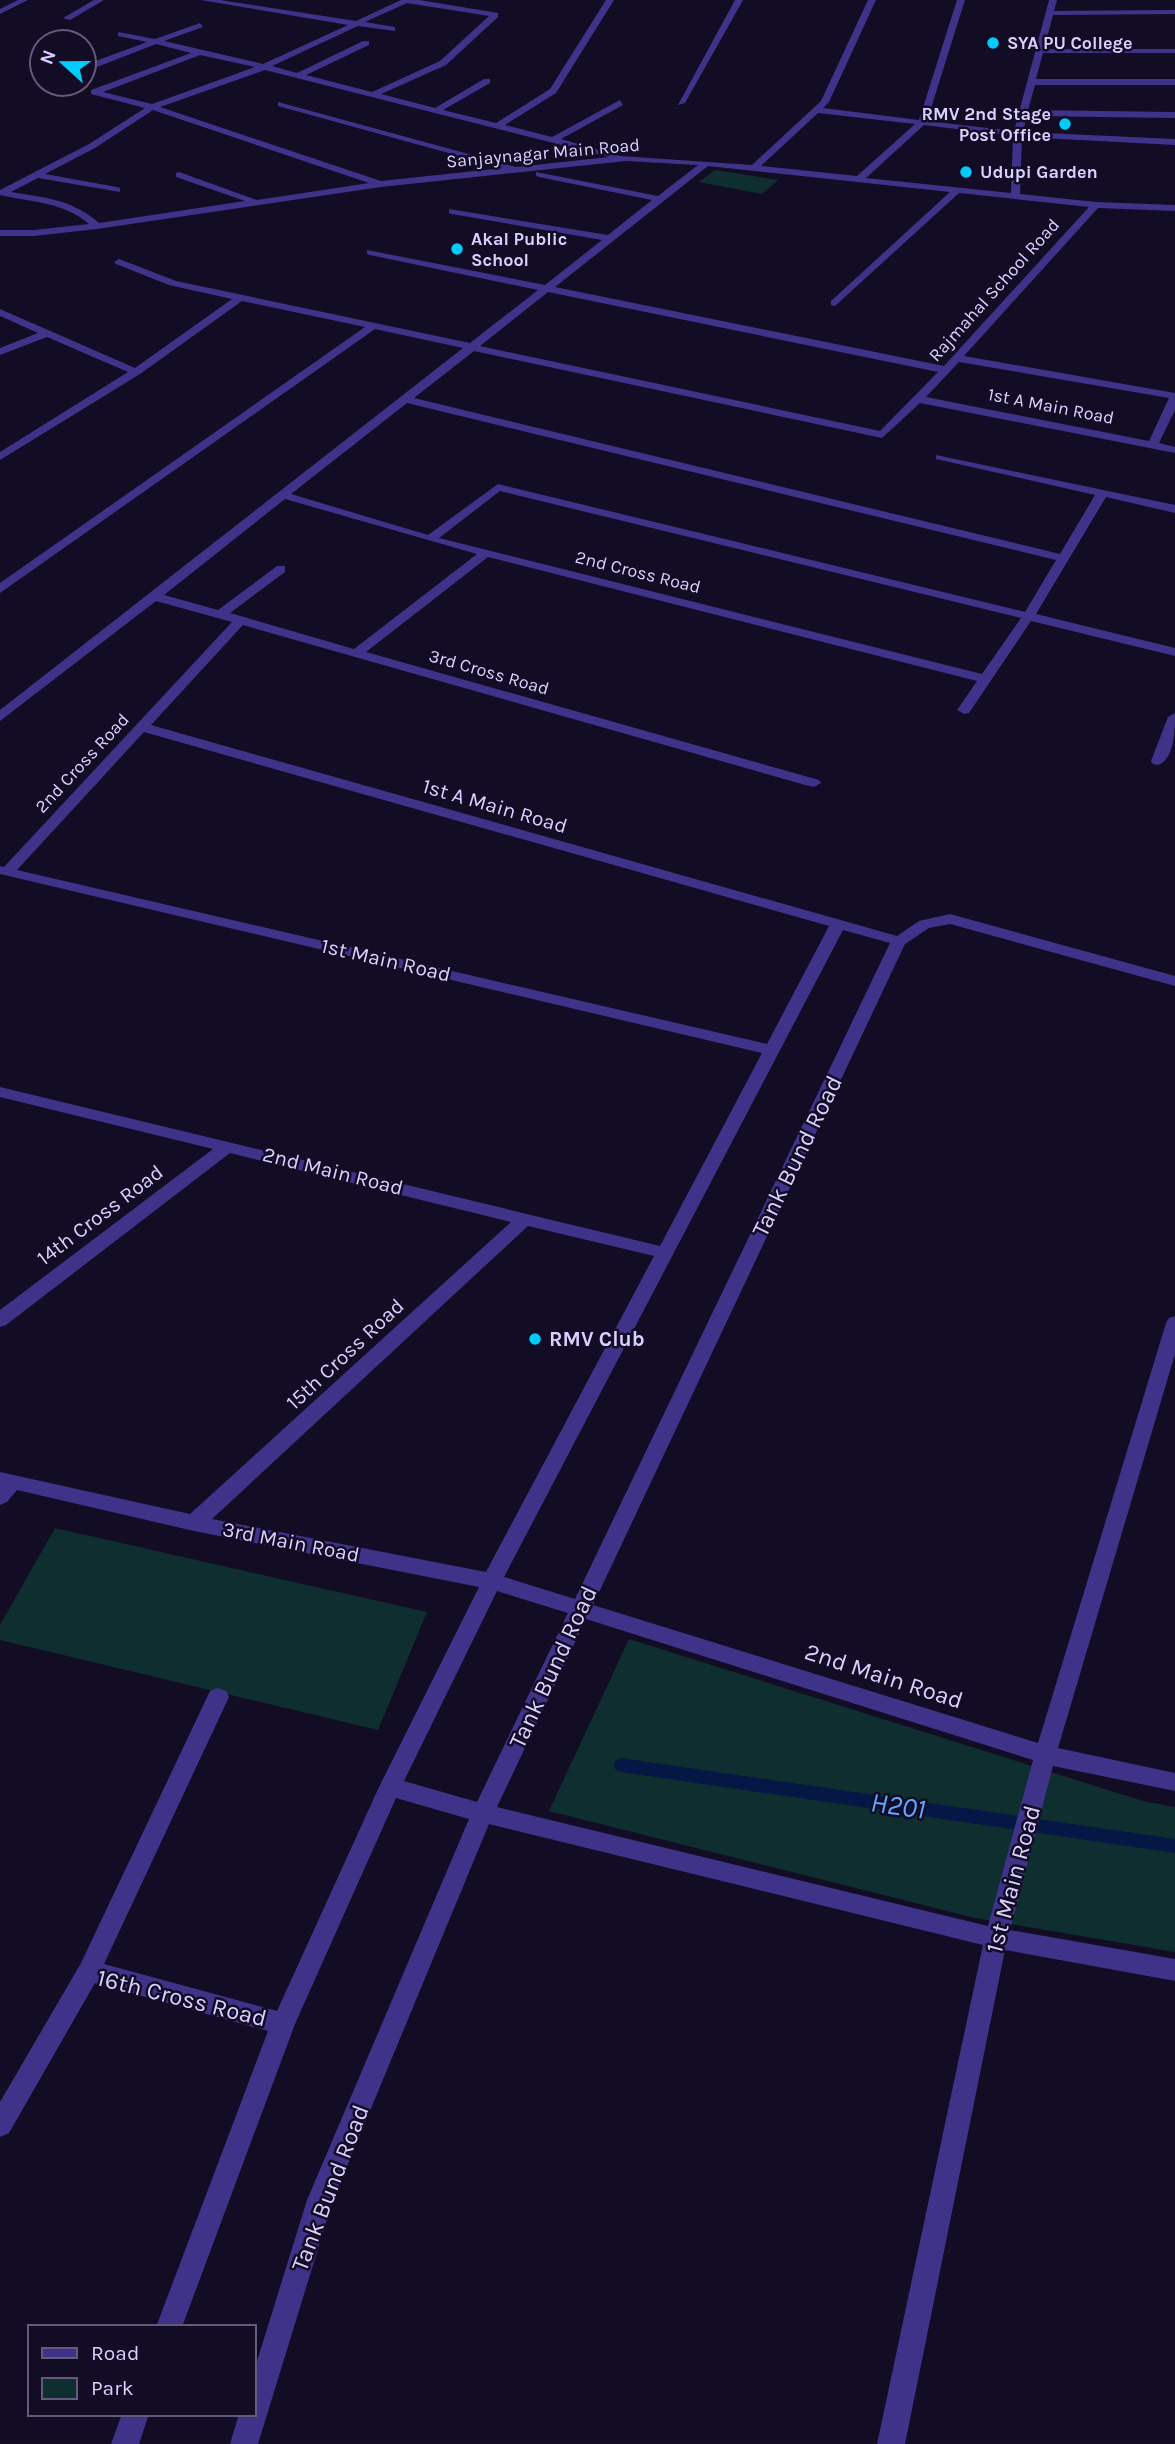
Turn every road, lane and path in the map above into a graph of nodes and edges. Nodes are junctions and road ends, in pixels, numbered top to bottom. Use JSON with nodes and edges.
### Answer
{"nodes":[{"id":1,"x":100,"y":0,"type":"edge"},
{"id":2,"x":205,"y":0,"type":"edge"},
{"id":3,"x":265,"y":0,"type":"edge"},
{"id":4,"x":406,"y":0,"type":"edge"},
{"id":5,"x":606,"y":0,"type":"edge"},
{"id":6,"x":739,"y":0,"type":"edge"},
{"id":7,"x":872,"y":0,"type":"edge"},
{"id":8,"x":961,"y":0,"type":"edge"},
{"id":9,"x":1053,"y":0,"type":"edge"},
{"id":10,"x":1170,"y":0,"type":"edge"},
{"id":11,"x":0,"y":2,"type":"edge"},
{"id":12,"x":20,"y":2,"type":"edge"},
{"id":13,"x":250,"y":7,"type":"junction"},
{"id":14,"x":0,"y":12,"type":"edge"},
{"id":15,"x":1162,"y":12,"type":"junction"},
{"id":16,"x":1175,"y":12,"type":"edge"},
{"id":17,"x":1049,"y":13,"type":"junction"},
{"id":18,"x":67,"y":18,"type":"dead end"},
{"id":19,"x":356,"y":22,"type":"junction"},
{"id":20,"x":200,"y":24,"type":"dead end"},
{"id":21,"x":392,"y":29,"type":"dead end"},
{"id":22,"x":121,"y":34,"type":"dead end"},
{"id":23,"x":155,"y":42,"type":"junction"},
{"id":24,"x":366,"y":43,"type":"dead end"},
{"id":25,"x":1040,"y":51,"type":"junction"},
{"id":26,"x":1175,"y":51,"type":"edge"},
{"id":27,"x":200,"y":52,"type":"junction"},
{"id":28,"x":98,"y":63,"type":"edge"},
{"id":29,"x":264,"y":67,"type":"junction"},
{"id":30,"x":297,"y":76,"type":"junction"},
{"id":31,"x":487,"y":81,"type":"dead end"},
{"id":32,"x":1032,"y":82,"type":"junction"},
{"id":33,"x":1175,"y":82,"type":"edge"},
{"id":34,"x":371,"y":94,"type":"junction"},
{"id":35,"x":620,"y":103,"type":"dead end"},
{"id":36,"x":681,"y":103,"type":"dead end"},
{"id":37,"x":281,"y":104,"type":"dead end"},
{"id":38,"x":152,"y":107,"type":"junction"},
{"id":39,"x":816,"y":110,"type":"junction"},
{"id":40,"x":435,"y":111,"type":"junction"},
{"id":41,"x":1025,"y":113,"type":"junction"},
{"id":42,"x":1175,"y":115,"type":"edge"},
{"id":43,"x":922,"y":123,"type":"junction"},
{"id":44,"x":496,"y":127,"type":"junction"},
{"id":45,"x":1018,"y":134,"type":"junction"},
{"id":46,"x":553,"y":141,"type":"junction"},
{"id":47,"x":1175,"y":142,"type":"edge"},
{"id":48,"x":626,"y":158,"type":"junction"},
{"id":49,"x":706,"y":163,"type":"junction"},
{"id":50,"x":754,"y":168,"type":"junction"},
{"id":51,"x":522,"y":171,"type":"junction"},
{"id":52,"x":36,"y":175,"type":"junction"},
{"id":53,"x":179,"y":175,"type":"dead end"},
{"id":54,"x":857,"y":181,"type":"junction"},
{"id":55,"x":381,"y":184,"type":"junction"},
{"id":56,"x":117,"y":190,"type":"dead end"},
{"id":57,"x":956,"y":191,"type":"junction"},
{"id":58,"x":1015,"y":198,"type":"junction"},
{"id":59,"x":659,"y":199,"type":"junction"},
{"id":60,"x":257,"y":203,"type":"junction"},
{"id":61,"x":1096,"y":205,"type":"junction"},
{"id":62,"x":1175,"y":208,"type":"edge"},
{"id":63,"x":452,"y":211,"type":"dead end"},
{"id":64,"x":97,"y":226,"type":"junction"},
{"id":65,"x":0,"y":233,"type":"edge"},
{"id":66,"x":610,"y":238,"type":"junction"},
{"id":67,"x":370,"y":251,"type":"dead end"},
{"id":68,"x":119,"y":262,"type":"dead end"},
{"id":69,"x":547,"y":287,"type":"junction"},
{"id":70,"x":240,"y":298,"type":"junction"},
{"id":71,"x":835,"y":303,"type":"dead end"},
{"id":72,"x":0,"y":312,"type":"edge"},
{"id":73,"x":373,"y":326,"type":"junction"},
{"id":74,"x":47,"y":334,"type":"junction"},
{"id":75,"x":470,"y":348,"type":"junction"},
{"id":76,"x":0,"y":352,"type":"edge"},
{"id":77,"x":956,"y":358,"type":"junction"},
{"id":78,"x":946,"y":369,"type":"junction"},
{"id":79,"x":136,"y":372,"type":"junction"},
{"id":80,"x":1175,"y":397,"type":"edge"},
{"id":81,"x":405,"y":399,"type":"junction"},
{"id":82,"x":919,"y":399,"type":"junction"},
{"id":83,"x":1153,"y":446,"type":"junction"},
{"id":84,"x":1175,"y":450,"type":"edge"},
{"id":85,"x":0,"y":457,"type":"edge"},
{"id":86,"x":940,"y":457,"type":"dead end"},
{"id":87,"x":282,"y":495,"type":"junction"},
{"id":88,"x":1101,"y":495,"type":"junction"},
{"id":89,"x":1175,"y":509,"type":"edge"},
{"id":90,"x":430,"y":539,"type":"junction"},
{"id":91,"x":486,"y":553,"type":"junction"},
{"id":92,"x":1061,"y":558,"type":"junction"},
{"id":93,"x":281,"y":569,"type":"dead end"},
{"id":94,"x":0,"y":589,"type":"edge"},
{"id":95,"x":154,"y":596,"type":"junction"},
{"id":96,"x":221,"y":614,"type":"junction"},
{"id":97,"x":1029,"y":615,"type":"junction"},
{"id":98,"x":242,"y":619,"type":"junction"},
{"id":99,"x":358,"y":652,"type":"junction"},
{"id":100,"x":1175,"y":652,"type":"edge"},
{"id":101,"x":986,"y":679,"type":"junction"},
{"id":102,"x":964,"y":710,"type":"dead end"},
{"id":103,"x":0,"y":717,"type":"edge"},
{"id":104,"x":1175,"y":717,"type":"edge"},
{"id":105,"x":141,"y":727,"type":"junction"},
{"id":106,"x":1158,"y":761,"type":"dead end"},
{"id":107,"x":814,"y":783,"type":"dead end"},
{"id":108,"x":3,"y":871,"type":"edge"},
{"id":109,"x":838,"y":924,"type":"junction"},
{"id":110,"x":899,"y":942,"type":"junction"},
{"id":111,"x":1175,"y":981,"type":"edge"},
{"id":112,"x":772,"y":1050,"type":"junction"},
{"id":113,"x":0,"y":1092,"type":"edge"},
{"id":114,"x":228,"y":1146,"type":"junction"},
{"id":115,"x":526,"y":1218,"type":"junction"},
{"id":116,"x":665,"y":1253,"type":"junction"},
{"id":117,"x":0,"y":1320,"type":"edge"},
{"id":118,"x":1175,"y":1323,"type":"edge"},
{"id":119,"x":3,"y":1489,"type":"edge"},
{"id":120,"x":194,"y":1523,"type":"junction"},
{"id":121,"x":486,"y":1590,"type":"junction"},
{"id":122,"x":580,"y":1608,"type":"junction"},
{"id":123,"x":218,"y":1698,"type":"dead end"},
{"id":124,"x":1043,"y":1765,"type":"junction"},
{"id":125,"x":1175,"y":1782,"type":"edge"},
{"id":126,"x":390,"y":1787,"type":"junction"},
{"id":127,"x":483,"y":1813,"type":"junction"},
{"id":128,"x":996,"y":1938,"type":"junction"},
{"id":129,"x":1175,"y":1970,"type":"edge"},
{"id":130,"x":89,"y":1971,"type":"junction"},
{"id":131,"x":283,"y":2024,"type":"junction"},
{"id":132,"x":0,"y":2125,"type":"edge"},
{"id":133,"x":170,"y":2325,"type":"edge"},
{"id":134,"x":256,"y":2408,"type":"edge"},
{"id":135,"x":135,"y":2416,"type":"edge"},
{"id":136,"x":253,"y":2416,"type":"edge"},
{"id":137,"x":125,"y":2444,"type":"edge"},
{"id":138,"x":244,"y":2444,"type":"edge"},
{"id":139,"x":891,"y":2444,"type":"edge"}],
"edges":[{"from":1,"to":18,"type":"street"},
{"from":2,"to":13,"type":"street"},
{"from":3,"to":13,"type":"street"},
{"from":4,"to":19,"type":"street"},
{"from":4,"to":34,"type":"street"},
{"from":5,"to":44,"type":"street"},
{"from":6,"to":36,"type":"street"},
{"from":7,"to":39,"type":"street"},
{"from":8,"to":43,"type":"street"},
{"from":9,"to":17,"type":"street"},
{"from":10,"to":15,"type":"street"},
{"from":11,"to":12,"type":"street"},
{"from":12,"to":14,"type":"street"},
{"from":13,"to":19,"type":"street"},
{"from":15,"to":16,"type":"street"},
{"from":15,"to":17,"type":"street"},
{"from":17,"to":25,"type":"street"},
{"from":19,"to":21,"type":"street"},
{"from":19,"to":29,"type":"street"},
{"from":20,"to":23,"type":"street"},
{"from":22,"to":23,"type":"street"},
{"from":23,"to":27,"type":"street"},
{"from":23,"to":28,"type":"street"},
{"from":24,"to":30,"type":"street"},
{"from":25,"to":26,"type":"street"},
{"from":25,"to":32,"type":"street"},
{"from":27,"to":29,"type":"street"},
{"from":27,"to":38,"type":"street"},
{"from":29,"to":30,"type":"street"},
{"from":29,"to":38,"type":"street"},
{"from":30,"to":34,"type":"street"},
{"from":31,"to":40,"type":"street"},
{"from":32,"to":33,"type":"street"},
{"from":32,"to":41,"type":"street"},
{"from":34,"to":40,"type":"street"},
{"from":35,"to":46,"type":"street"},
{"from":37,"to":51,"type":"street"},
{"from":38,"to":52,"type":"street"},
{"from":38,"to":55,"type":"street"},
{"from":39,"to":43,"type":"street"},
{"from":39,"to":50,"type":"street"},
{"from":40,"to":44,"type":"street"},
{"from":41,"to":42,"type":"street"},
{"from":41,"to":45,"type":"street"},
{"from":43,"to":45,"type":"street"},
{"from":43,"to":54,"type":"street"},
{"from":44,"to":46,"type":"street"},
{"from":45,"to":47,"type":"street"},
{"from":45,"to":58,"type":"street"},
{"from":46,"to":48,"type":"street"},
{"from":48,"to":49,"type":"street","name":"Sanjaynagar Main Road"},
{"from":48,"to":51,"type":"street","name":"Sanjaynagar Main Road"},
{"from":49,"to":50,"type":"street","name":"Sanjaynagar Main Road"},
{"from":49,"to":59,"type":"street"},
{"from":50,"to":54,"type":"street","name":"Sanjaynagar Main Road"},
{"from":51,"to":55,"type":"street","name":"Sanjaynagar Main Road"},
{"from":51,"to":59,"type":"street"},
{"from":52,"to":56,"type":"street"},
{"from":52,"to":64,"type":"street"},
{"from":53,"to":60,"type":"street"},
{"from":54,"to":57,"type":"street","name":"Sanjaynagar Main Road"},
{"from":55,"to":60,"type":"street","name":"Sanjaynagar Main Road"},
{"from":57,"to":58,"type":"street","name":"Sanjaynagar Main Road"},
{"from":57,"to":71,"type":"street"},
{"from":58,"to":61,"type":"street","name":"Sanjaynagar Main Road"},
{"from":59,"to":66,"type":"street"},
{"from":60,"to":64,"type":"street","name":"Sanjaynagar Main Road"},
{"from":61,"to":62,"type":"street","name":"Sanjaynagar Main Road"},
{"from":61,"to":77,"type":"street","name":"Rajmahal School Road"},
{"from":63,"to":66,"type":"street"},
{"from":64,"to":65,"type":"street","name":"Sanjaynagar Main Road"},
{"from":66,"to":69,"type":"street"},
{"from":67,"to":69,"type":"street"},
{"from":68,"to":70,"type":"street"},
{"from":69,"to":75,"type":"street"},
{"from":69,"to":78,"type":"street"},
{"from":70,"to":73,"type":"street"},
{"from":70,"to":79,"type":"street"},
{"from":72,"to":74,"type":"street"},
{"from":73,"to":75,"type":"street"},
{"from":73,"to":94,"type":"street"},
{"from":74,"to":76,"type":"street"},
{"from":74,"to":79,"type":"street"},
{"from":75,"to":81,"type":"street"},
{"from":75,"to":82,"type":"street","name":"Rajmahal School Road"},
{"from":77,"to":78,"type":"street","name":"Rajmahal School Road"},
{"from":77,"to":80,"type":"street"},
{"from":78,"to":82,"type":"street","name":"Rajmahal School Road"},
{"from":79,"to":85,"type":"street"},
{"from":80,"to":83,"type":"street"},
{"from":81,"to":87,"type":"street"},
{"from":81,"to":92,"type":"street"},
{"from":82,"to":83,"type":"street","name":"1st A Main Road"},
{"from":83,"to":84,"type":"street","name":"1st A Main Road"},
{"from":86,"to":88,"type":"street"},
{"from":87,"to":90,"type":"street","name":"2nd Cross Road"},
{"from":87,"to":95,"type":"street"},
{"from":88,"to":89,"type":"street"},
{"from":88,"to":92,"type":"street"},
{"from":90,"to":91,"type":"street","name":"2nd Cross Road"},
{"from":90,"to":97,"type":"street"},
{"from":91,"to":99,"type":"street"},
{"from":91,"to":101,"type":"street","name":"2nd Cross Road"},
{"from":92,"to":97,"type":"street"},
{"from":93,"to":96,"type":"street"},
{"from":95,"to":96,"type":"street","name":"3rd Cross Road"},
{"from":95,"to":103,"type":"street"},
{"from":96,"to":98,"type":"street","name":"3rd Cross Road"},
{"from":97,"to":100,"type":"street"},
{"from":97,"to":101,"type":"street"},
{"from":98,"to":99,"type":"street","name":"3rd Cross Road"},
{"from":98,"to":105,"type":"street","name":"2nd Cross Road"},
{"from":99,"to":107,"type":"street","name":"3rd Cross Road"},
{"from":101,"to":102,"type":"street"},
{"from":104,"to":106,"type":"street"},
{"from":105,"to":108,"type":"street","name":"2nd Cross Road"},
{"from":105,"to":109,"type":"street","name":"1st A Main Road"},
{"from":108,"to":112,"type":"street","name":"1st Main Road"},
{"from":109,"to":110,"type":"street","name":"1st A Main Road"},
{"from":109,"to":112,"type":"street"},
{"from":110,"to":111,"type":"street"},
{"from":110,"to":122,"type":"street","name":"Tank Bund Road"},
{"from":112,"to":116,"type":"street"},
{"from":113,"to":114,"type":"street","name":"2nd Main Road"},
{"from":114,"to":115,"type":"street","name":"2nd Main Road"},
{"from":114,"to":117,"type":"street","name":"14th Cross Road"},
{"from":115,"to":116,"type":"street","name":"2nd Main Road"},
{"from":115,"to":120,"type":"street","name":"15th Cross Road"},
{"from":116,"to":121,"type":"street"},
{"from":118,"to":124,"type":"street","name":"1st Main Road"},
{"from":119,"to":120,"type":"street","name":"3rd Main Road"},
{"from":120,"to":121,"type":"street","name":"3rd Main Road"},
{"from":121,"to":122,"type":"street","name":"3rd Main Road"},
{"from":121,"to":126,"type":"street"},
{"from":122,"to":124,"type":"street","name":"2nd Main Road"},
{"from":122,"to":127,"type":"street","name":"Tank Bund Road"},
{"from":123,"to":130,"type":"street"},
{"from":124,"to":125,"type":"street","name":"2nd Main Road"},
{"from":124,"to":128,"type":"street","name":"1st Main Road"},
{"from":126,"to":127,"type":"street"},
{"from":126,"to":131,"type":"street"},
{"from":127,"to":128,"type":"street"},
{"from":127,"to":134,"type":"street","name":"Tank Bund Road"},
{"from":128,"to":129,"type":"street"},
{"from":128,"to":139,"type":"street","name":"1st Main Road"},
{"from":130,"to":131,"type":"street","name":"16th Cross Road"},
{"from":130,"to":132,"type":"street","name":"16th Cross Road"},
{"from":131,"to":133,"type":"street"},
{"from":135,"to":137,"type":"street"},
{"from":136,"to":138,"type":"street","name":"Tank Bund Road"}]}
